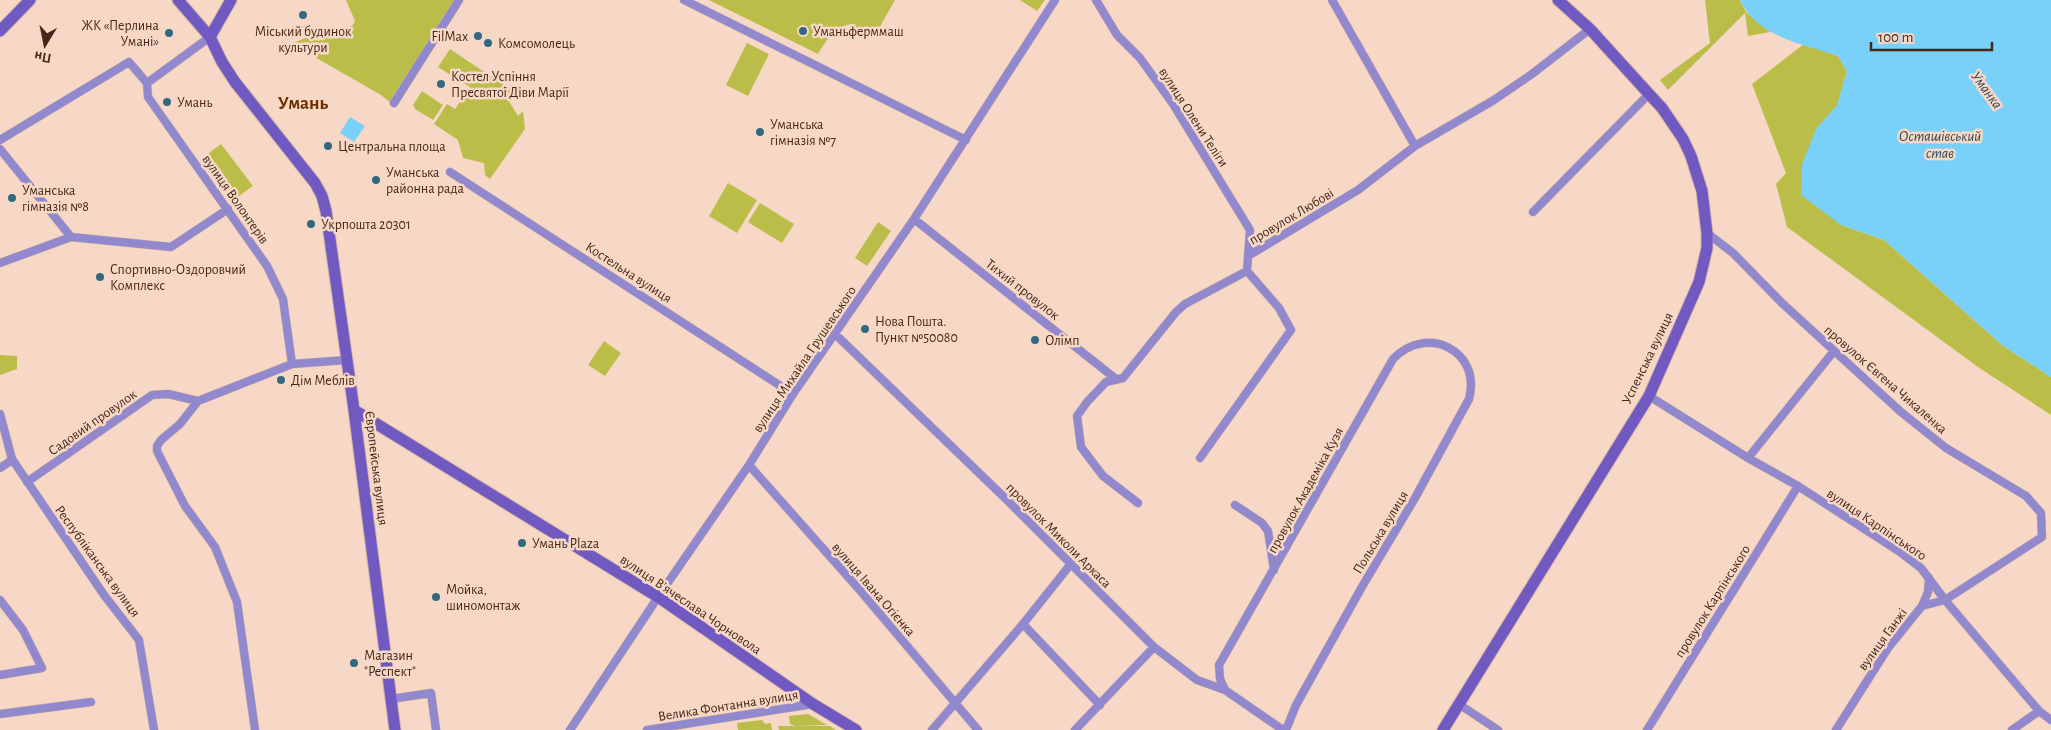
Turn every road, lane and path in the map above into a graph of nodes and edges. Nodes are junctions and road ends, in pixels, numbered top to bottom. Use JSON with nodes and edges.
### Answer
{"nodes":[{"id":1,"x":30,"y":0,"type":"edge"},
{"id":2,"x":178,"y":0,"type":"edge"},
{"id":3,"x":231,"y":0,"type":"edge"},
{"id":4,"x":459,"y":0,"type":"edge"},
{"id":5,"x":684,"y":0,"type":"edge"},
{"id":6,"x":1055,"y":0,"type":"edge"},
{"id":7,"x":1096,"y":0,"type":"edge"},
{"id":8,"x":1332,"y":0,"type":"edge"},
{"id":9,"x":1558,"y":0,"type":"edge"},
{"id":10,"x":1590,"y":29,"type":"junction"},
{"id":11,"x":0,"y":31,"type":"edge"},
{"id":12,"x":210,"y":37,"type":"junction"},
{"id":13,"x":147,"y":83,"type":"junction"},
{"id":14,"x":1649,"y":94,"type":"junction"},
{"id":15,"x":394,"y":103,"type":"dead end"},
{"id":16,"x":0,"y":140,"type":"edge"},
{"id":17,"x":966,"y":140,"type":"junction"},
{"id":18,"x":1415,"y":146,"type":"junction"},
{"id":19,"x":0,"y":149,"type":"edge"},
{"id":20,"x":450,"y":172,"type":"dead end"},
{"id":21,"x":228,"y":209,"type":"junction"},
{"id":22,"x":1533,"y":212,"type":"dead end"},
{"id":23,"x":914,"y":219,"type":"junction"},
{"id":24,"x":1707,"y":232,"type":"junction"},
{"id":25,"x":71,"y":238,"type":"junction"},
{"id":26,"x":1248,"y":256,"type":"junction"},
{"id":27,"x":0,"y":263,"type":"edge"},
{"id":28,"x":1247,"y":271,"type":"junction"},
{"id":29,"x":835,"y":334,"type":"junction"},
{"id":30,"x":1451,"y":349,"type":"joint"},
{"id":31,"x":1834,"y":351,"type":"junction"},
{"id":32,"x":347,"y":360,"type":"junction"},
{"id":33,"x":292,"y":364,"type":"junction"},
{"id":34,"x":1116,"y":379,"type":"junction"},
{"id":35,"x":793,"y":394,"type":"junction"},
{"id":36,"x":1649,"y":396,"type":"junction"},
{"id":37,"x":198,"y":401,"type":"junction"},
{"id":38,"x":354,"y":410,"type":"junction"},
{"id":39,"x":0,"y":414,"type":"edge"},
{"id":40,"x":1200,"y":458,"type":"dead end"},
{"id":41,"x":1748,"y":458,"type":"junction"},
{"id":42,"x":12,"y":460,"type":"junction"},
{"id":43,"x":749,"y":465,"type":"junction"},
{"id":44,"x":0,"y":468,"type":"edge"},
{"id":45,"x":27,"y":482,"type":"junction"},
{"id":46,"x":1798,"y":486,"type":"junction"},
{"id":47,"x":1138,"y":503,"type":"dead end"},
{"id":48,"x":1235,"y":505,"type":"dead end"},
{"id":49,"x":2042,"y":536,"type":"joint"},
{"id":50,"x":1070,"y":564,"type":"junction"},
{"id":51,"x":1274,"y":570,"type":"junction"},
{"id":52,"x":1929,"y":578,"type":"junction"},
{"id":53,"x":658,"y":597,"type":"junction"},
{"id":54,"x":0,"y":600,"type":"edge"},
{"id":55,"x":1945,"y":600,"type":"junction"},
{"id":56,"x":1922,"y":606,"type":"junction"},
{"id":57,"x":1023,"y":624,"type":"junction"},
{"id":58,"x":1154,"y":647,"type":"junction"},
{"id":59,"x":0,"y":675,"type":"edge"},
{"id":60,"x":1225,"y":690,"type":"junction"},
{"id":61,"x":391,"y":698,"type":"junction"},
{"id":62,"x":91,"y":702,"type":"dead end"},
{"id":63,"x":812,"y":704,"type":"junction"},
{"id":64,"x":956,"y":704,"type":"junction"},
{"id":65,"x":1100,"y":704,"type":"junction"},
{"id":66,"x":1460,"y":705,"type":"junction"},
{"id":67,"x":2038,"y":712,"type":"junction"},
{"id":68,"x":0,"y":714,"type":"edge"},
{"id":69,"x":2051,"y":720,"type":"edge"},
{"id":70,"x":154,"y":730,"type":"edge"},
{"id":71,"x":254,"y":730,"type":"edge"},
{"id":72,"x":395,"y":730,"type":"edge"},
{"id":73,"x":436,"y":730,"type":"edge"},
{"id":74,"x":570,"y":730,"type":"edge"},
{"id":75,"x":647,"y":730,"type":"edge"},
{"id":76,"x":856,"y":730,"type":"edge"},
{"id":77,"x":932,"y":730,"type":"edge"},
{"id":78,"x":978,"y":730,"type":"edge"},
{"id":79,"x":1075,"y":730,"type":"edge"},
{"id":80,"x":1284,"y":730,"type":"edge"},
{"id":81,"x":1443,"y":730,"type":"edge"},
{"id":82,"x":1498,"y":730,"type":"edge"},
{"id":83,"x":1647,"y":730,"type":"edge"},
{"id":84,"x":1836,"y":730,"type":"edge"},
{"id":85,"x":2012,"y":730,"type":"edge"}],
"edges":[{"from":1,"to":11,"type":"street"},
{"from":2,"to":12,"type":"street","name":"Європейська вулиця"},
{"from":3,"to":12,"type":"street"},
{"from":4,"to":15,"type":"street"},
{"from":5,"to":17,"type":"street"},
{"from":6,"to":17,"type":"street","name":"вулиця Михайла Грушевського"},
{"from":7,"to":26,"type":"street","name":"вулиця Олени Теліги"},
{"from":8,"to":18,"type":"street"},
{"from":9,"to":10,"type":"street","name":"Успенська вулиця"},
{"from":10,"to":14,"type":"street","name":"Успенська вулиця"},
{"from":10,"to":18,"type":"street","name":"провулок Любові"},
{"from":12,"to":13,"type":"street"},
{"from":12,"to":32,"type":"street","name":"Європейська вулиця"},
{"from":13,"to":16,"type":"street","name":"вулиця Волонтерів"},
{"from":13,"to":21,"type":"street","name":"вулиця Волонтерів"},
{"from":14,"to":22,"type":"street"},
{"from":14,"to":24,"type":"street","name":"Успенська вулиця"},
{"from":17,"to":23,"type":"street","name":"вулиця Михайла Грушевського"},
{"from":18,"to":26,"type":"street","name":"провулок Любові"},
{"from":19,"to":25,"type":"street"},
{"from":20,"to":35,"type":"street","name":"Костельна вулиця"},
{"from":21,"to":25,"type":"street"},
{"from":21,"to":33,"type":"street","name":"вулиця Волонтерів"},
{"from":23,"to":29,"type":"street","name":"вулиця Михайла Грушевського"},
{"from":23,"to":34,"type":"street","name":"Тихий провулок"},
{"from":24,"to":31,"type":"street","name":"провулок Євгена Чикаленка"},
{"from":24,"to":36,"type":"street","name":"Успенська вулиця"},
{"from":25,"to":27,"type":"street"},
{"from":26,"to":28,"type":"street","name":"провулок Любові"},
{"from":28,"to":34,"type":"street"},
{"from":28,"to":40,"type":"street"},
{"from":29,"to":35,"type":"street","name":"вулиця Михайла Грушевського"},
{"from":29,"to":50,"type":"street","name":"провулок Миколи Аркаса"},
{"from":30,"to":51,"type":"street","name":"провулок Академіка Кузя"},
{"from":30,"to":80,"type":"street","name":"Польська вулиця"},
{"from":31,"to":41,"type":"street"},
{"from":31,"to":49,"type":"street","name":"провулок Євгена Чикаленка"},
{"from":32,"to":33,"type":"street"},
{"from":32,"to":38,"type":"street","name":"Європейська вулиця"},
{"from":33,"to":37,"type":"street"},
{"from":34,"to":47,"type":"street"},
{"from":35,"to":43,"type":"street","name":"вулиця Михайла Грушевського"},
{"from":36,"to":41,"type":"street","name":"вулиця Карпінського"},
{"from":36,"to":66,"type":"street","name":"Успенська вулиця"},
{"from":37,"to":45,"type":"street","name":"Садовий провулок"},
{"from":37,"to":71,"type":"street"},
{"from":38,"to":53,"type":"street","name":"вулиця В’ячеслава Чорновола"},
{"from":38,"to":61,"type":"street","name":"Європейська вулиця"},
{"from":39,"to":42,"type":"street","name":"Республіканська вулиця"},
{"from":41,"to":46,"type":"street","name":"вулиця Карпінського"},
{"from":42,"to":44,"type":"street"},
{"from":42,"to":45,"type":"street","name":"Республіканська вулиця"},
{"from":43,"to":53,"type":"street","name":"вулиця Михайла Грушевського"},
{"from":43,"to":64,"type":"street","name":"вулиця Івана Огієнка"},
{"from":45,"to":70,"type":"street","name":"Республіканська вулиця"},
{"from":46,"to":52,"type":"street","name":"вулиця Карпінського"},
{"from":46,"to":83,"type":"street","name":"провулок Карпінського"},
{"from":48,"to":51,"type":"street"},
{"from":49,"to":55,"type":"street","name":"вулиця Ганжі"},
{"from":50,"to":57,"type":"street"},
{"from":50,"to":58,"type":"street","name":"провулок Миколи Аркаса"},
{"from":51,"to":60,"type":"street","name":"провулок Академіка Кузя"},
{"from":52,"to":55,"type":"street","name":"вулиця Карпінського"},
{"from":52,"to":56,"type":"street"},
{"from":53,"to":63,"type":"street","name":"вулиця В’ячеслава Чорновола"},
{"from":53,"to":74,"type":"street","name":"вулиця Михайла Грушевського"},
{"from":54,"to":59,"type":"street"},
{"from":55,"to":56,"type":"street","name":"вулиця Ганжі"},
{"from":55,"to":67,"type":"street","name":"вулиця Карпінського"},
{"from":56,"to":84,"type":"street","name":"вулиця Ганжі"},
{"from":57,"to":64,"type":"street"},
{"from":57,"to":65,"type":"street"},
{"from":58,"to":60,"type":"street","name":"провулок Миколи Аркаса"},
{"from":58,"to":65,"type":"street"},
{"from":60,"to":80,"type":"street","name":"провулок Миколи Аркаса"},
{"from":61,"to":72,"type":"street","name":"Європейська вулиця"},
{"from":61,"to":73,"type":"street"},
{"from":62,"to":68,"type":"street"},
{"from":63,"to":75,"type":"street","name":"Велика Фонтанна вулиця"},
{"from":63,"to":76,"type":"street","name":"вулиця В’ячеслава Чорновола"},
{"from":64,"to":77,"type":"street"},
{"from":64,"to":78,"type":"street","name":"вулиця Івана Огієнка"},
{"from":65,"to":79,"type":"street"},
{"from":66,"to":81,"type":"street","name":"Успенська вулиця"},
{"from":66,"to":82,"type":"street"},
{"from":67,"to":69,"type":"street","name":"вулиця Карпінського"},
{"from":67,"to":85,"type":"street"}]}
